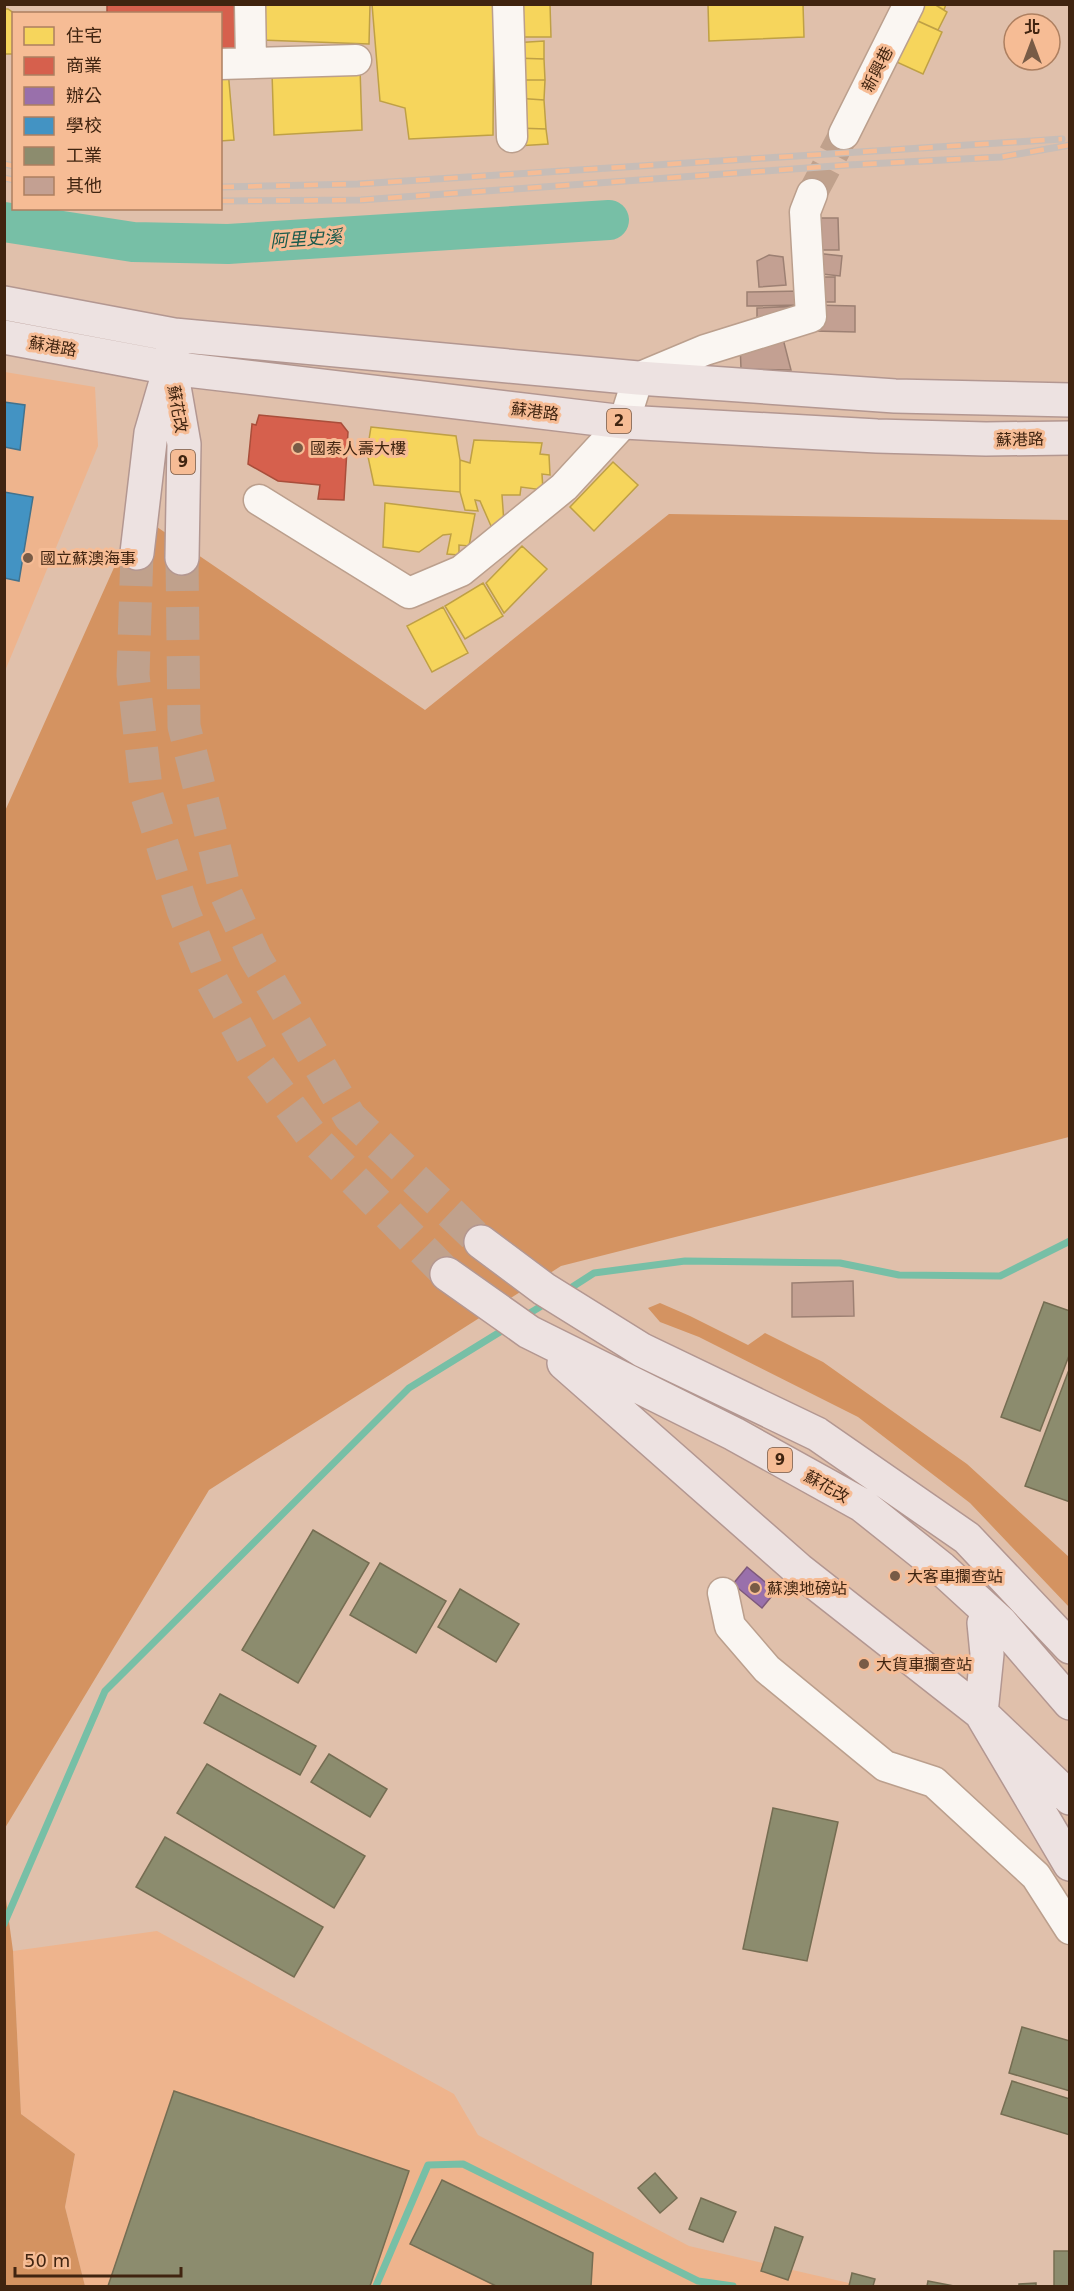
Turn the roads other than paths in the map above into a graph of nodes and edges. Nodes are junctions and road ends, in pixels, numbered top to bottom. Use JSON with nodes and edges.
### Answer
{"nodes":[{"id":1,"x":250,"y":4,"type":"edge"},
{"id":2,"x":508,"y":4,"type":"edge"},
{"id":3,"x":909,"y":4,"type":"edge"},
{"id":4,"x":356,"y":60,"type":"dead end"},
{"id":5,"x":251,"y":63,"type":"junction"},
{"id":6,"x":222,"y":64,"type":"edge"},
{"id":7,"x":844,"y":134,"type":"tunnel mouth"},
{"id":8,"x":512,"y":137,"type":"dead end"},
{"id":9,"x":812,"y":194,"type":"tunnel mouth"},
{"id":10,"x":4,"y":303,"type":"edge"},
{"id":11,"x":174,"y":335,"type":"junction"},
{"id":12,"x":4,"y":337,"type":"edge"},
{"id":13,"x":170,"y":368,"type":"junction"},
{"id":14,"x":638,"y":378,"type":"junction"},
{"id":15,"x":1070,"y":400,"type":"edge"},
{"id":16,"x":624,"y":422,"type":"junction"},
{"id":17,"x":1070,"y":438,"type":"edge"},
{"id":18,"x":259,"y":500,"type":"dead end"},
{"id":19,"x":137,"y":553,"type":"tunnel mouth"},
{"id":20,"x":182,"y":558,"type":"tunnel mouth"},
{"id":21,"x":481,"y":1242,"type":"tunnel mouth"},
{"id":22,"x":447,"y":1275,"type":"tunnel mouth"},
{"id":23,"x":529,"y":1332,"type":"junction"},
{"id":24,"x":723,"y":1593,"type":"dead end"},
{"id":25,"x":984,"y":1623,"type":"junction"},
{"id":26,"x":1070,"y":1647,"type":"edge"},
{"id":27,"x":1070,"y":1703,"type":"edge"},
{"id":28,"x":981,"y":1713,"type":"junction"},
{"id":29,"x":1070,"y":1713,"type":"edge"},
{"id":30,"x":1070,"y":1798,"type":"edge"},
{"id":31,"x":1070,"y":1864,"type":"edge"},
{"id":32,"x":1070,"y":1929,"type":"edge"}],
"edges":[{"from":1,"to":5,"type":"street"},
{"from":2,"to":8,"type":"street"},
{"from":3,"to":7,"type":"street","name":"新興巷"},
{"from":4,"to":5,"type":"street"},
{"from":5,"to":6,"type":"street"},
{"from":9,"to":14,"type":"street"},
{"from":10,"to":11,"type":"main road","name":"蘇港路"},
{"from":11,"to":13,"type":"main road","name":"蘇花改","number":"9"},
{"from":11,"to":14,"type":"main road","name":"蘇港路"},
{"from":12,"to":13,"type":"main road","name":"蘇港路"},
{"from":13,"to":16,"type":"main road","name":"蘇港路","number":"2"},
{"from":13,"to":19,"type":"main road","name":"蘇花改","number":"9"},
{"from":13,"to":20,"type":"main road","name":"蘇花改","number":"9"},
{"from":14,"to":15,"type":"main road","name":"蘇港路"},
{"from":14,"to":16,"type":"street"},
{"from":16,"to":17,"type":"main road","name":"蘇港路","number":"2"},
{"from":16,"to":18,"type":"street"},
{"from":21,"to":26,"type":"main road","number":"9"},
{"from":22,"to":23,"type":"main road","name":"蘇花改","number":"9"},
{"from":23,"to":25,"type":"main road"},
{"from":23,"to":27,"type":"main road","name":"蘇花改","number":"9"},
{"from":23,"to":28,"type":"main road"},
{"from":24,"to":32,"type":"street"},
{"from":25,"to":28,"type":"main road"},
{"from":25,"to":29,"type":"main road"},
{"from":28,"to":30,"type":"main road"},
{"from":28,"to":31,"type":"main road"}]}
